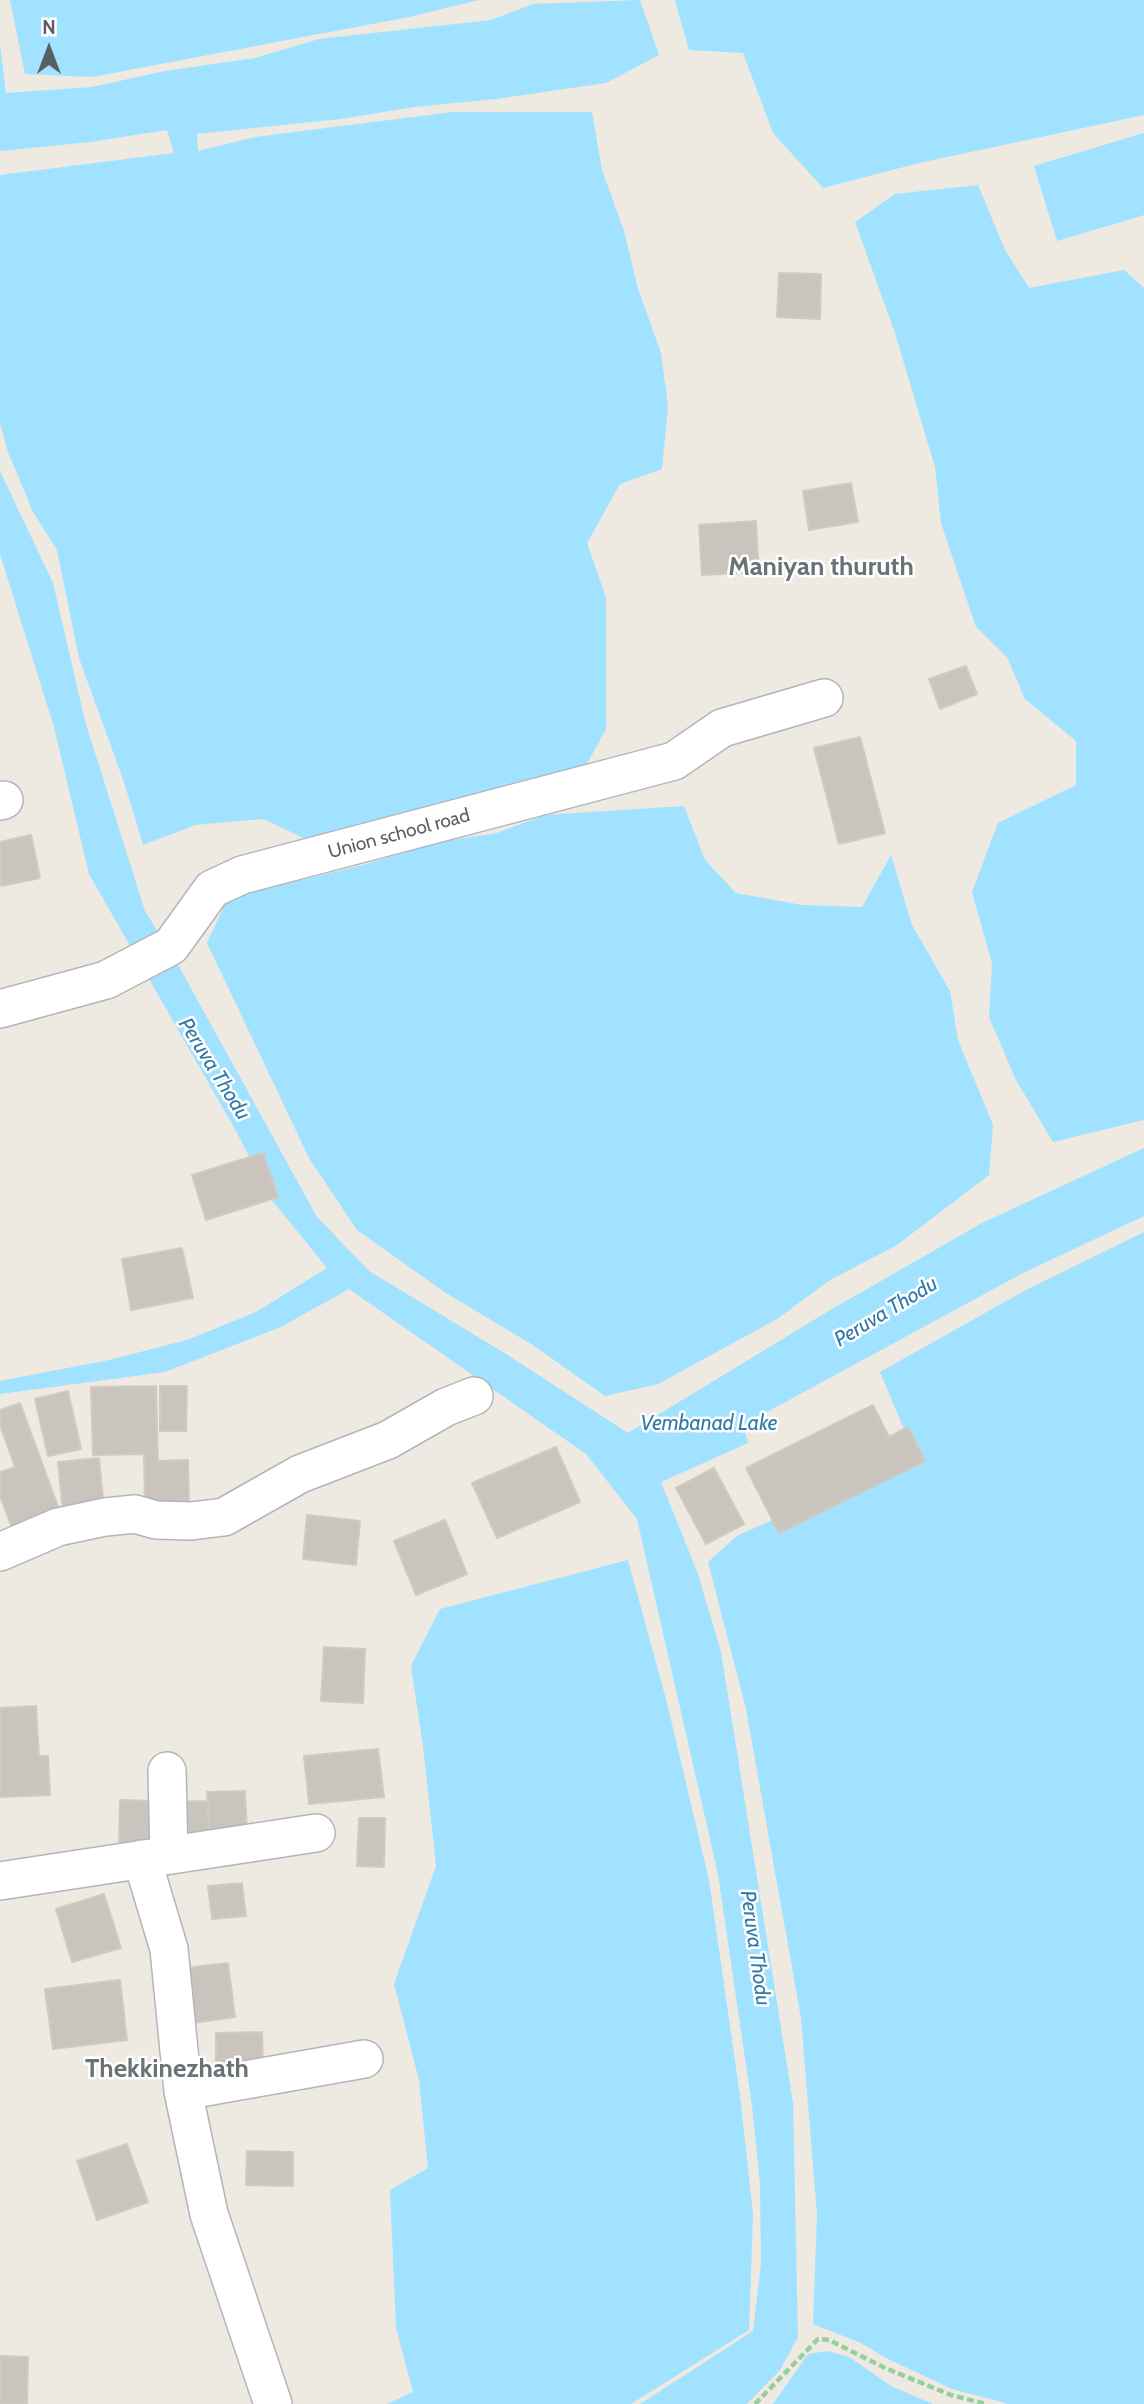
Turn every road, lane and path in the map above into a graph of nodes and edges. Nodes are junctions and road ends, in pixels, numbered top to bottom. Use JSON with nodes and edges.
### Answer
{"nodes":[{"id":1,"x":824,"y":698,"type":"dead end"},
{"id":2,"x":0,"y":1009,"type":"edge"},
{"id":3,"x":474,"y":1396,"type":"dead end"},
{"id":4,"x":0,"y":1552,"type":"edge"},
{"id":5,"x":167,"y":1771,"type":"dead end"},
{"id":6,"x":316,"y":1833,"type":"dead end"},
{"id":7,"x":156,"y":1857,"type":"junction"},
{"id":8,"x":0,"y":1881,"type":"edge"},
{"id":9,"x":364,"y":2059,"type":"dead end"},
{"id":10,"x":183,"y":2091,"type":"junction"},
{"id":11,"x":274,"y":2404,"type":"edge"},
{"id":12,"x":755,"y":2404,"type":"edge"},
{"id":13,"x":986,"y":2404,"type":"edge"}],
"edges":[{"from":1,"to":2,"type":"street","name":"Union school road"},
{"from":3,"to":4,"type":"street"},
{"from":5,"to":7,"type":"street"},
{"from":6,"to":7,"type":"street"},
{"from":7,"to":8,"type":"street"},
{"from":7,"to":10,"type":"street"},
{"from":9,"to":10,"type":"street"},
{"from":10,"to":11,"type":"street"},
{"from":12,"to":13,"type":"path"}]}
